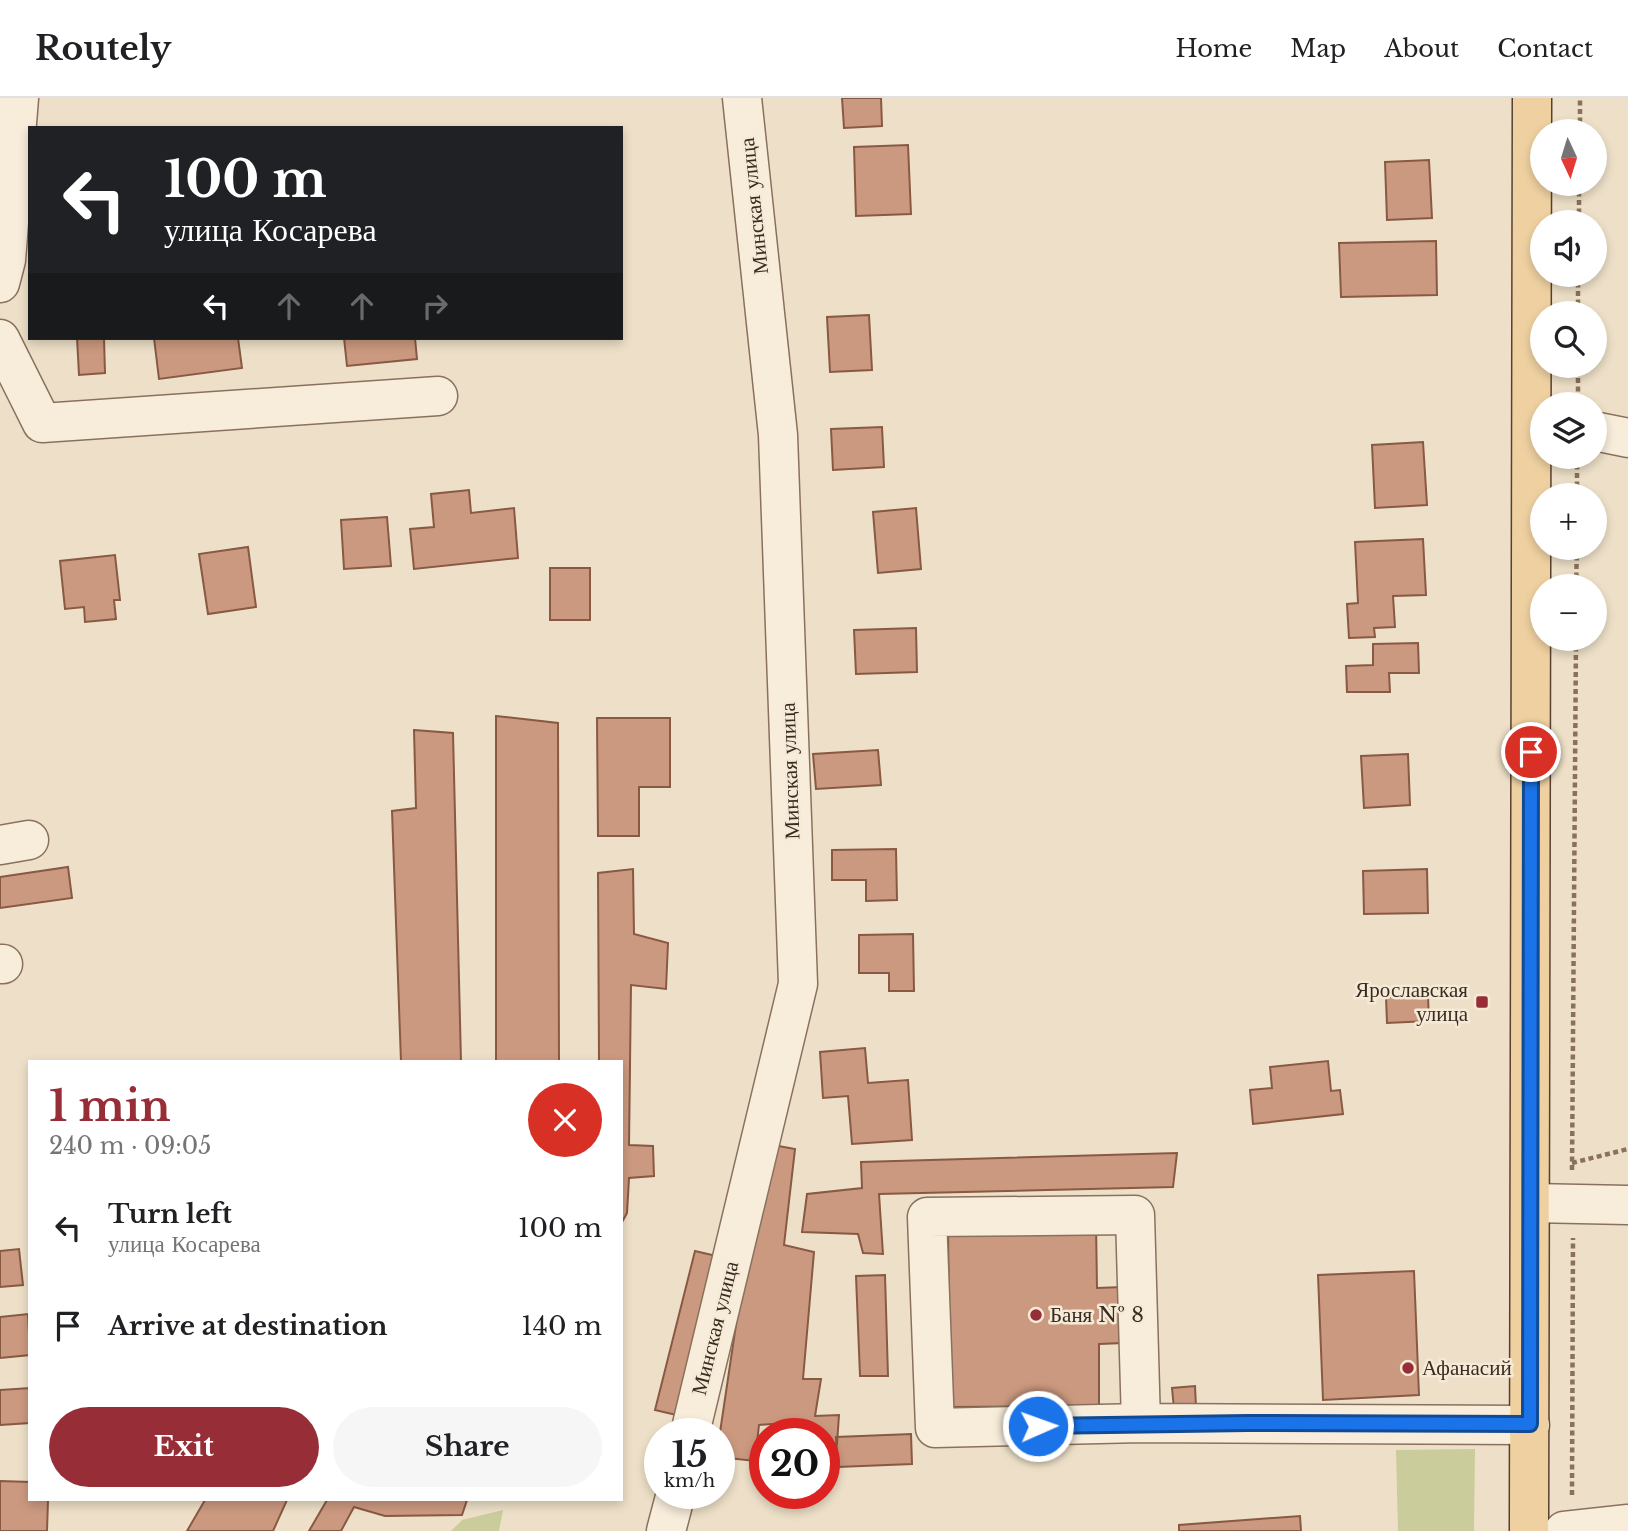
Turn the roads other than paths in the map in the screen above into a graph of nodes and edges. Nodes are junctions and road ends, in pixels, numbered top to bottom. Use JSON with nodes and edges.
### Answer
{"nodes":[{"id":1,"x":19,"y":98,"type":"edge"},
{"id":2,"x":742,"y":98,"type":"edge"},
{"id":3,"x":1532,"y":98,"type":"edge"},
{"id":4,"x":0,"y":283,"type":"edge"},
{"id":5,"x":0,"y":339,"type":"edge"},
{"id":6,"x":1536,"y":392,"type":"edge"},
{"id":7,"x":438,"y":396,"type":"dead end"},
{"id":8,"x":1607,"y":434,"type":"edge"},
{"id":9,"x":1628,"y":438,"type":"edge"},
{"id":10,"x":1536,"y":469,"type":"edge"},
{"id":11,"x":1531,"y":1203,"type":"junction"},
{"id":12,"x":1628,"y":1205,"type":"edge"},
{"id":13,"x":694,"y":1418,"type":"edge"},
{"id":14,"x":1141,"y":1423,"type":"junction"},
{"id":15,"x":1530,"y":1424,"type":"junction"},
{"id":16,"x":672,"y":1509,"type":"edge"},
{"id":17,"x":1628,"y":1524,"type":"edge"},
{"id":18,"x":666,"y":1531,"type":"edge"},
{"id":19,"x":1529,"y":1531,"type":"edge"},
{"id":20,"x":1568,"y":1531,"type":"edge"}],
"edges":[{"from":1,"to":4,"type":"street"},
{"from":2,"to":13,"type":"street","name":"Минская улица"},
{"from":3,"to":6,"type":"main road"},
{"from":5,"to":7,"type":"street"},
{"from":8,"to":9,"type":"street"},
{"from":10,"to":11,"type":"main road"},
{"from":11,"to":12,"type":"street"},
{"from":11,"to":15,"type":"main road"},
{"from":14,"to":14,"type":"street"},
{"from":14,"to":15,"type":"street"},
{"from":15,"to":19,"type":"main road"},
{"from":16,"to":18,"type":"street"},
{"from":17,"to":20,"type":"street"}]}
